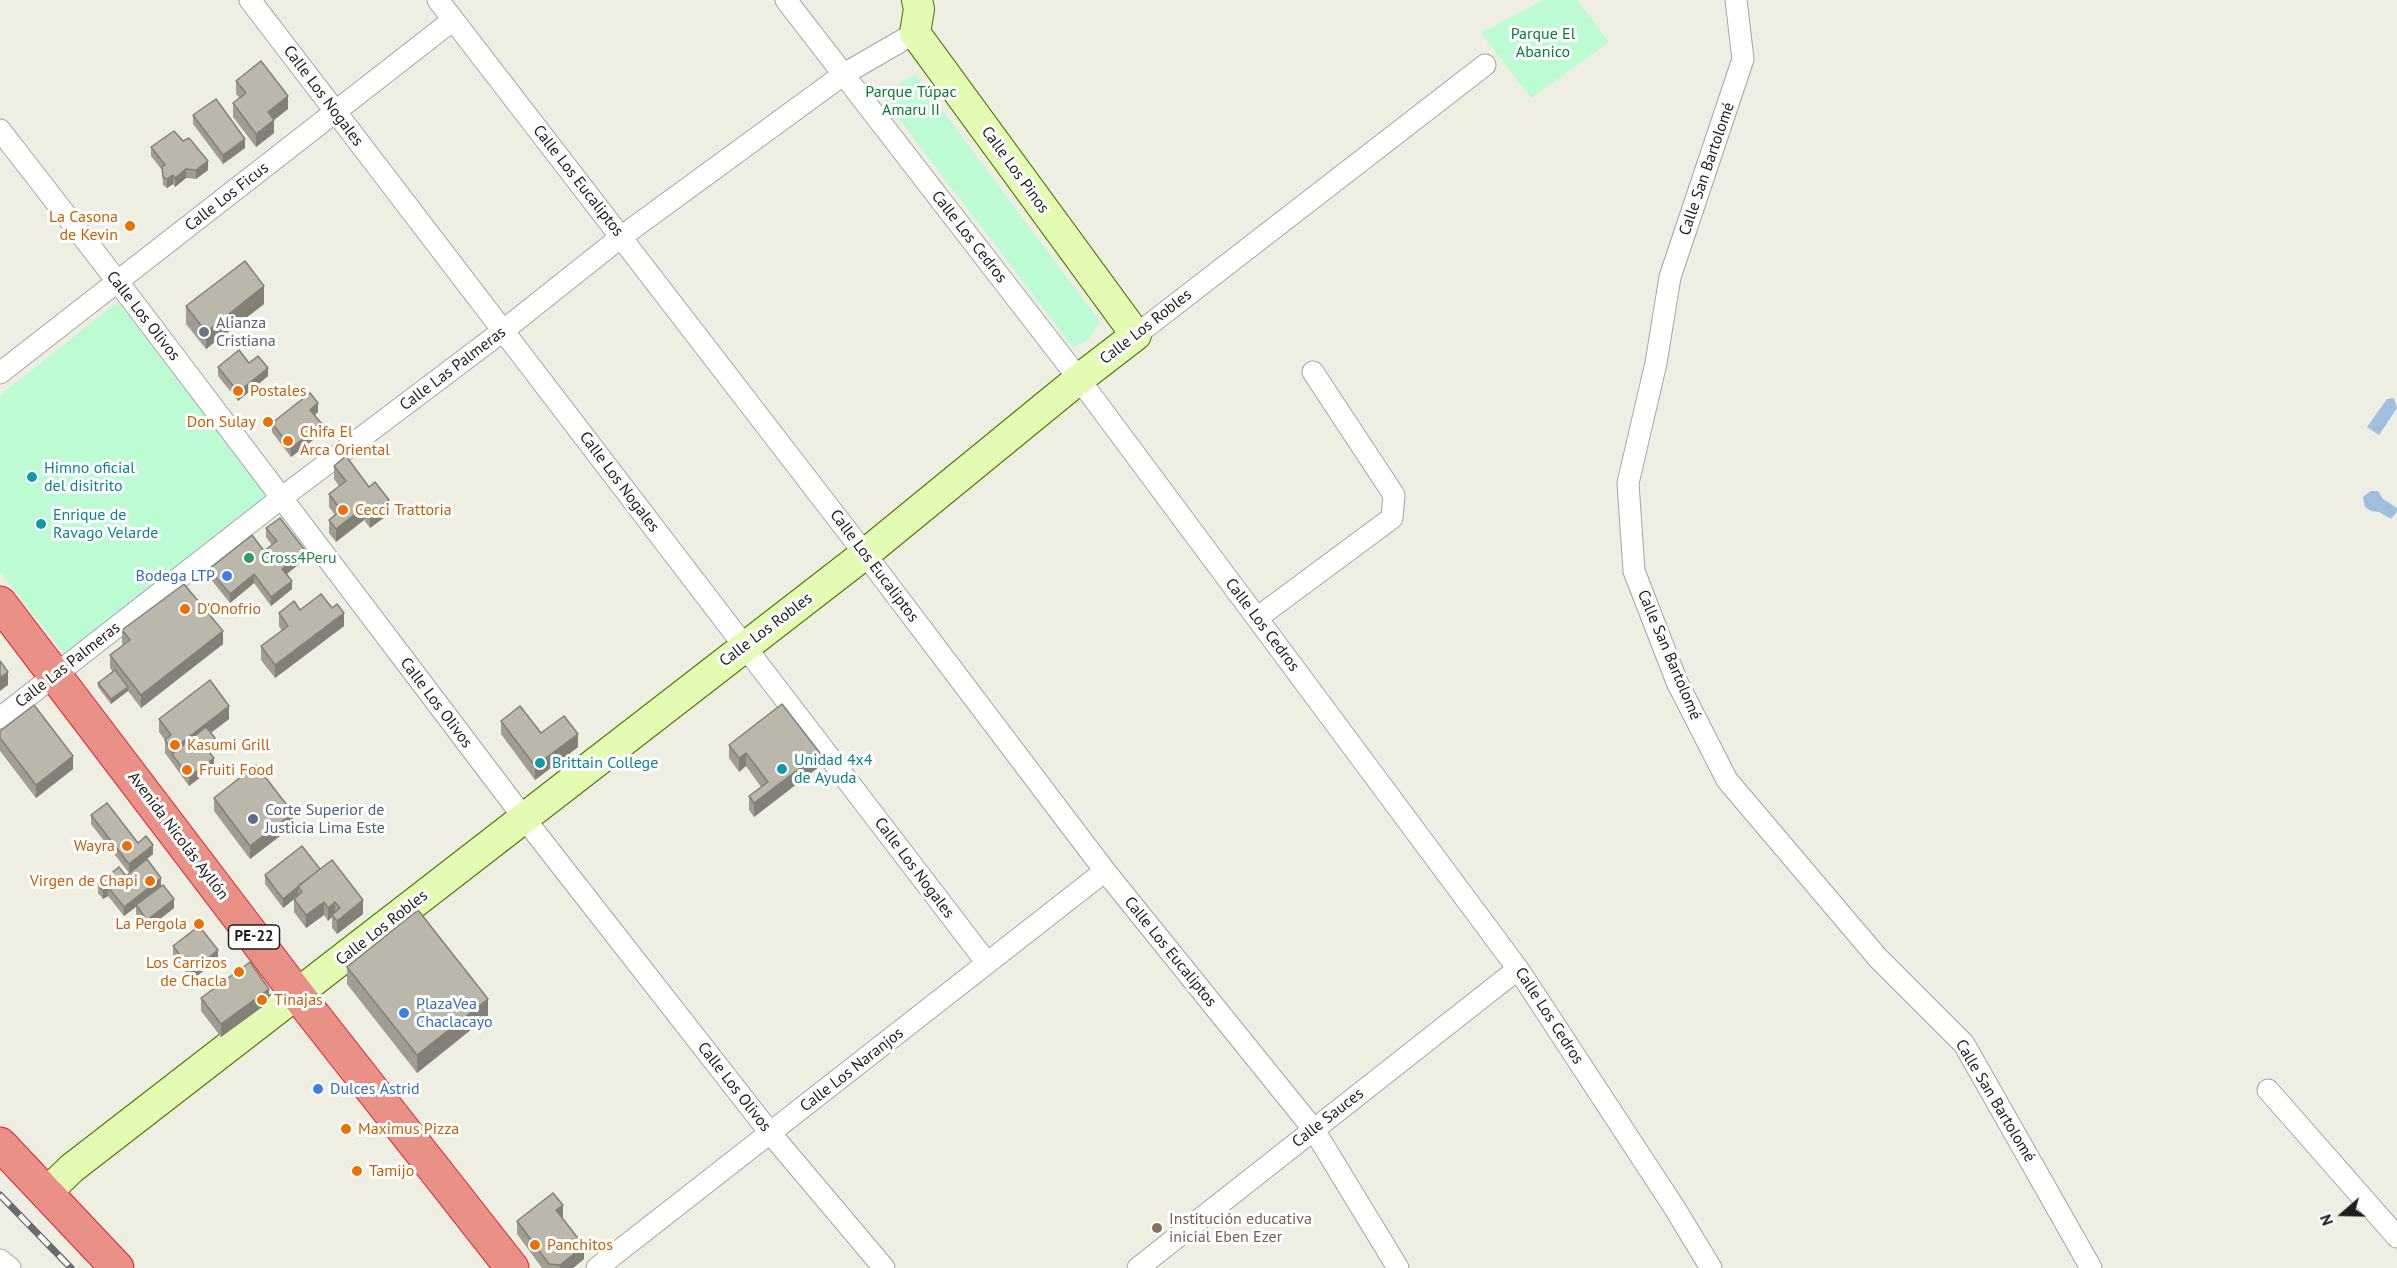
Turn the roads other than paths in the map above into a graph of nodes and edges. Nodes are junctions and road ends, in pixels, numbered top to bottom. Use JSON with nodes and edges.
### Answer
{"nodes":[{"id":1,"x":250,"y":0,"type":"edge"},
{"id":2,"x":438,"y":0,"type":"edge"},
{"id":3,"x":786,"y":0,"type":"edge"},
{"id":4,"x":917,"y":0,"type":"edge"},
{"id":5,"x":1736,"y":0,"type":"edge"},
{"id":6,"x":453,"y":20,"type":"junction"},
{"id":7,"x":915,"y":33,"type":"junction"},
{"id":8,"x":1485,"y":65,"type":"dead end"},
{"id":9,"x":844,"y":74,"type":"junction"},
{"id":10,"x":335,"y":111,"type":"junction"},
{"id":11,"x":0,"y":130,"type":"edge"},
{"id":12,"x":621,"y":237,"type":"junction"},
{"id":13,"x":117,"y":283,"type":"junction"},
{"id":14,"x":504,"y":330,"type":"junction"},
{"id":15,"x":1136,"y":335,"type":"junction"},
{"id":16,"x":1313,"y":372,"type":"dead end"},
{"id":17,"x":0,"y":373,"type":"edge"},
{"id":18,"x":1079,"y":379,"type":"junction"},
{"id":19,"x":280,"y":499,"type":"junction"},
{"id":20,"x":866,"y":554,"type":"junction"},
{"id":21,"x":0,"y":603,"type":"edge"},
{"id":22,"x":1257,"y":618,"type":"junction"},
{"id":23,"x":744,"y":647,"type":"junction"},
{"id":24,"x":55,"y":674,"type":"junction"},
{"id":25,"x":0,"y":718,"type":"edge"},
{"id":26,"x":524,"y":818,"type":"junction"},
{"id":27,"x":1105,"y":871,"type":"junction"},
{"id":28,"x":987,"y":963,"type":"junction"},
{"id":29,"x":1518,"y":969,"type":"junction"},
{"id":30,"x":297,"y":994,"type":"junction"},
{"id":31,"x":2268,"y":1090,"type":"dead end"},
{"id":32,"x":1314,"y":1130,"type":"junction"},
{"id":33,"x":771,"y":1134,"type":"junction"},
{"id":34,"x":0,"y":1144,"type":"edge"},
{"id":35,"x":46,"y":1193,"type":"junction"},
{"id":36,"x":2397,"y":1237,"type":"edge"},
{"id":37,"x":0,"y":1260,"type":"edge"},
{"id":38,"x":10,"y":1268,"type":"edge"},
{"id":39,"x":117,"y":1268,"type":"edge"},
{"id":40,"x":512,"y":1268,"type":"edge"},
{"id":41,"x":597,"y":1268,"type":"edge"},
{"id":42,"x":884,"y":1268,"type":"edge"},
{"id":43,"x":1138,"y":1268,"type":"edge"},
{"id":44,"x":1398,"y":1268,"type":"edge"},
{"id":45,"x":1711,"y":1268,"type":"edge"},
{"id":46,"x":2091,"y":1268,"type":"edge"}],
"edges":[{"from":1,"to":10,"type":"street","name":"Calle Los Nogales"},
{"from":2,"to":6,"type":"street","name":"Calle Los Eucaliptos"},
{"from":3,"to":9,"type":"street","name":"Calle Los Cedros"},
{"from":4,"to":7,"type":"street"},
{"from":5,"to":46,"type":"street","name":"Calle San Bartolomé"},
{"from":6,"to":10,"type":"street","name":"Calle Los Ficus"},
{"from":6,"to":12,"type":"street","name":"Calle Los Eucaliptos"},
{"from":7,"to":9,"type":"street","name":"Calle Las Palmeras"},
{"from":7,"to":15,"type":"street","name":"Calle Los Pinos"},
{"from":8,"to":15,"type":"street","name":"Calle Los Robles"},
{"from":9,"to":12,"type":"street","name":"Calle Las Palmeras"},
{"from":9,"to":18,"type":"street","name":"Calle Los Cedros"},
{"from":10,"to":13,"type":"street","name":"Calle Los Ficus"},
{"from":10,"to":14,"type":"street","name":"Calle Los Nogales"},
{"from":11,"to":13,"type":"street","name":"Calle Los Olivos"},
{"from":12,"to":14,"type":"street","name":"Calle Las Palmeras"},
{"from":12,"to":20,"type":"street","name":"Calle Los Eucaliptos"},
{"from":13,"to":17,"type":"street","name":"Calle Los Ficus"},
{"from":13,"to":19,"type":"street","name":"Calle Los Olivos"},
{"from":14,"to":19,"type":"street","name":"Calle Las Palmeras"},
{"from":14,"to":23,"type":"street","name":"Calle Los Nogales"},
{"from":15,"to":18,"type":"street","name":"Calle Los Robles"},
{"from":16,"to":22,"type":"street"},
{"from":18,"to":20,"type":"street","name":"Calle Los Robles"},
{"from":18,"to":22,"type":"street","name":"Calle Los Cedros"},
{"from":19,"to":24,"type":"street","name":"Calle Las Palmeras"},
{"from":19,"to":26,"type":"street","name":"Calle Los Olivos"},
{"from":20,"to":23,"type":"street","name":"Calle Los Robles"},
{"from":20,"to":27,"type":"street","name":"Calle Los Eucaliptos"},
{"from":21,"to":24,"type":"highway","name":"Avenida Nicolás Ayllón","number":"PE-22"},
{"from":22,"to":29,"type":"street","name":"Calle Los Cedros"},
{"from":23,"to":26,"type":"street","name":"Calle Los Robles"},
{"from":23,"to":28,"type":"street","name":"Calle Los Nogales"},
{"from":24,"to":25,"type":"street","name":"Calle Las Palmeras"},
{"from":24,"to":30,"type":"highway","name":"Avenida Nicolás Ayllón","number":"PE-22"},
{"from":26,"to":30,"type":"street","name":"Calle Los Robles"},
{"from":26,"to":33,"type":"street","name":"Calle Los Olivos"},
{"from":27,"to":28,"type":"street","name":"Calle Los Naranjos"},
{"from":27,"to":32,"type":"street","name":"Calle Los Eucaliptos"},
{"from":28,"to":33,"type":"street","name":"Calle Los Naranjos"},
{"from":29,"to":32,"type":"street","name":"Calle Sauces"},
{"from":29,"to":45,"type":"street","name":"Calle Los Cedros"},
{"from":30,"to":35,"type":"street","name":"Calle Los Robles"},
{"from":30,"to":40,"type":"highway","name":"Avenida Nicolás Ayllón","number":"PE-22"},
{"from":31,"to":36,"type":"street"},
{"from":32,"to":43,"type":"street","name":"Calle Sauces"},
{"from":32,"to":44,"type":"street","name":"Calle Los Eucaliptos"},
{"from":33,"to":41,"type":"street","name":"Calle Los Naranjos"},
{"from":33,"to":42,"type":"street","name":"Calle Los Olivos"},
{"from":34,"to":35,"type":"highway"},
{"from":35,"to":39,"type":"highway"},
{"from":37,"to":38,"type":"street"}]}
